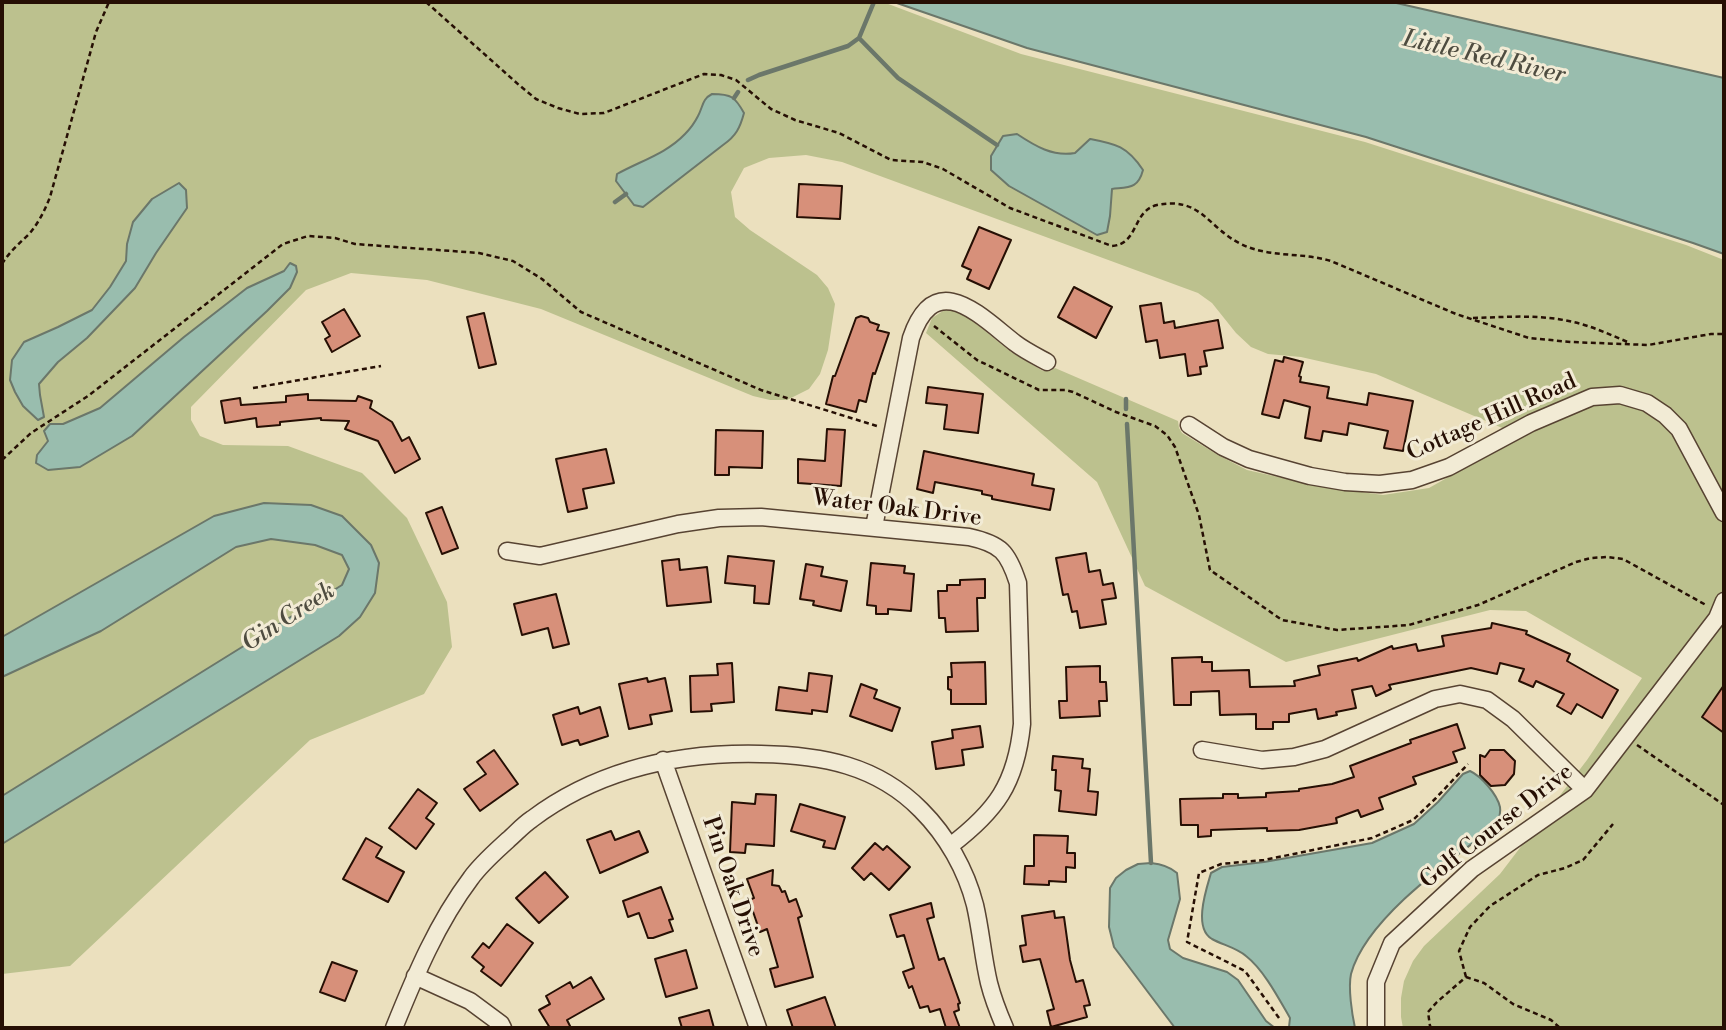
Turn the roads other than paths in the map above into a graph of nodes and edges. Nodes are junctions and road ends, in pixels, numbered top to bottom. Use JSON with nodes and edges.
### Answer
{"nodes":[{"id":1,"x":1047,"y":362,"type":"dead end"},
{"id":2,"x":1189,"y":425,"type":"dead end"},
{"id":3,"x":1724,"y":513,"type":"edge"},
{"id":4,"x":874,"y":527,"type":"junction"},
{"id":5,"x":507,"y":551,"type":"dead end"},
{"id":6,"x":1722,"y":607,"type":"edge"},
{"id":7,"x":1202,"y":750,"type":"dead end"},
{"id":8,"x":663,"y":760,"type":"junction"},
{"id":9,"x":1585,"y":790,"type":"junction"},
{"id":10,"x":950,"y":846,"type":"junction"},
{"id":11,"x":415,"y":976,"type":"junction"},
{"id":12,"x":394,"y":1028,"type":"edge"},
{"id":13,"x":503,"y":1028,"type":"edge"},
{"id":14,"x":758,"y":1028,"type":"edge"},
{"id":15,"x":1005,"y":1028,"type":"edge"},
{"id":16,"x":1376,"y":1028,"type":"edge"}],
"edges":[{"from":1,"to":4,"type":"street"},
{"from":2,"to":3,"type":"street","name":"Cottage Hill Road"},
{"from":4,"to":5,"type":"street","name":"Water Oak Drive"},
{"from":4,"to":10,"type":"street","name":"Water Oak Drive"},
{"from":6,"to":9,"type":"street","name":"Golf Course Drive"},
{"from":7,"to":9,"type":"street"},
{"from":8,"to":10,"type":"street"},
{"from":8,"to":11,"type":"street"},
{"from":8,"to":14,"type":"street","name":"Pin Oak Drive"},
{"from":9,"to":16,"type":"street","name":"Golf Course Drive"},
{"from":10,"to":15,"type":"street"},
{"from":11,"to":12,"type":"street"},
{"from":11,"to":13,"type":"street"}]}
